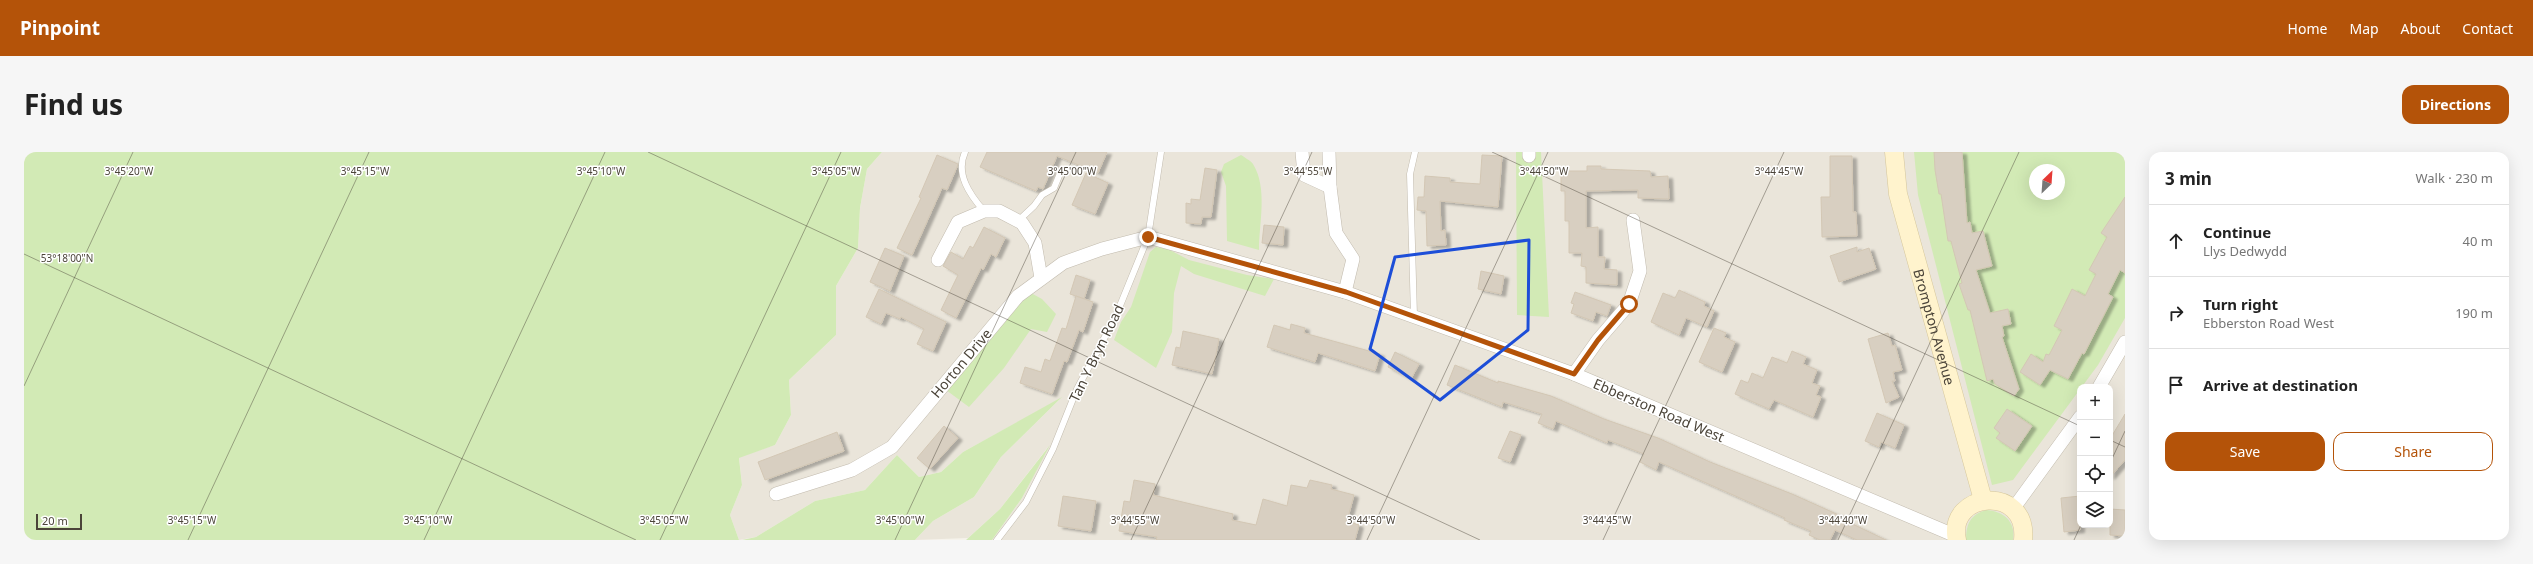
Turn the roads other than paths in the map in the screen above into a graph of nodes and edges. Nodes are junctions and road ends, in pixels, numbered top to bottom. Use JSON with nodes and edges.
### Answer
{"nodes":[{"id":1,"x":965,"y":152,"type":"edge"},
{"id":2,"x":1161,"y":152,"type":"edge"},
{"id":3,"x":1302,"y":152,"type":"edge"},
{"id":4,"x":1328,"y":152,"type":"edge"},
{"id":5,"x":1415,"y":152,"type":"edge"},
{"id":6,"x":1894,"y":152,"type":"edge"},
{"id":7,"x":1061,"y":171,"type":"dead end"},
{"id":8,"x":1330,"y":187,"type":"junction"},
{"id":9,"x":984,"y":211,"type":"junction"},
{"id":10,"x":1632,"y":220,"type":"dead end"},
{"id":11,"x":1018,"y":221,"type":"junction"},
{"id":12,"x":1148,"y":237,"type":"junction"},
{"id":13,"x":938,"y":260,"type":"dead end"},
{"id":14,"x":1041,"y":278,"type":"junction"},
{"id":15,"x":1346,"y":292,"type":"junction"},
{"id":16,"x":1414,"y":316,"type":"junction"},
{"id":17,"x":2125,"y":342,"type":"edge"},
{"id":18,"x":1574,"y":374,"type":"junction"},
{"id":19,"x":2101,"y":384,"type":"edge"},
{"id":20,"x":2078,"y":420,"type":"edge"},
{"id":21,"x":776,"y":494,"type":"dead end"},
{"id":22,"x":1983,"y":500,"type":"junction"},
{"id":23,"x":2013,"y":509,"type":"junction"},
{"id":24,"x":1957,"y":538,"type":"edge"},
{"id":25,"x":997,"y":540,"type":"edge"},
{"id":26,"x":2023,"y":540,"type":"edge"}],
"edges":[{"from":1,"to":9,"type":"lane"},
{"from":2,"to":12,"type":"lane","name":"Tan Y Bryn Road"},
{"from":3,"to":8,"type":"street"},
{"from":4,"to":8,"type":"street"},
{"from":5,"to":16,"type":"lane"},
{"from":6,"to":22,"type":"main road","name":"Brompton Avenue"},
{"from":7,"to":11,"type":"lane"},
{"from":8,"to":15,"type":"street"},
{"from":9,"to":11,"type":"street"},
{"from":9,"to":13,"type":"street"},
{"from":10,"to":18,"type":"street"},
{"from":11,"to":14,"type":"street"},
{"from":12,"to":14,"type":"street","name":"Horton Drive"},
{"from":12,"to":15,"type":"street","name":"Ebberston Road West"},
{"from":12,"to":25,"type":"lane","name":"Tan Y Bryn Road"},
{"from":14,"to":21,"type":"street","name":"Horton Drive"},
{"from":15,"to":16,"type":"street","name":"Ebberston Road West"},
{"from":16,"to":18,"type":"street","name":"Ebberston Road West"},
{"from":17,"to":19,"type":"street"},
{"from":18,"to":24,"type":"street","name":"Ebberston Road West"},
{"from":20,"to":23,"type":"street"},
{"from":22,"to":23,"type":"main road"},
{"from":22,"to":24,"type":"main road"},
{"from":23,"to":26,"type":"main road"}]}
